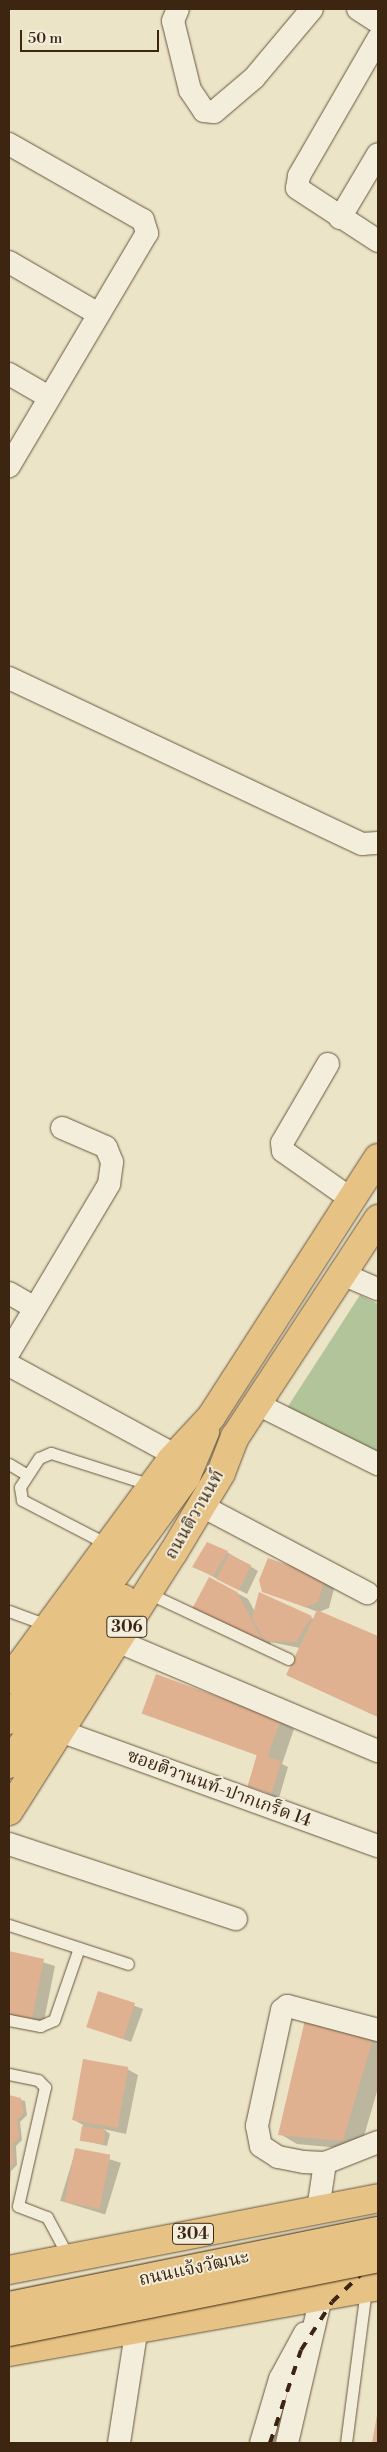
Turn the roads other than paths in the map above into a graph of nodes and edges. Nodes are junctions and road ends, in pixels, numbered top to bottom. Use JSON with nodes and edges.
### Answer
{"nodes":[{"id":1,"x":178,"y":9,"type":"edge"},
{"id":2,"x":312,"y":9,"type":"edge"},
{"id":3,"x":358,"y":9,"type":"edge"},
{"id":4,"x":378,"y":22,"type":"edge"},
{"id":5,"x":378,"y":39,"type":"edge"},
{"id":6,"x":9,"y":144,"type":"edge"},
{"id":7,"x":378,"y":154,"type":"edge"},
{"id":8,"x":340,"y":218,"type":"junction"},
{"id":9,"x":378,"y":241,"type":"edge"},
{"id":10,"x":9,"y":262,"type":"edge"},
{"id":11,"x":97,"y":313,"type":"junction"},
{"id":12,"x":9,"y":374,"type":"edge"},
{"id":13,"x":49,"y":397,"type":"junction"},
{"id":14,"x":9,"y":466,"type":"edge"},
{"id":15,"x":9,"y":678,"type":"edge"},
{"id":16,"x":378,"y":843,"type":"edge"},
{"id":17,"x":328,"y":1064,"type":"dead end"},
{"id":18,"x":62,"y":1128,"type":"dead end"},
{"id":19,"x":378,"y":1158,"type":"edge"},
{"id":20,"x":351,"y":1199,"type":"junction"},
{"id":21,"x":378,"y":1219,"type":"edge"},
{"id":22,"x":342,"y":1274,"type":"junction"},
{"id":23,"x":378,"y":1289,"type":"edge"},
{"id":24,"x":9,"y":1293,"type":"edge"},
{"id":25,"x":33,"y":1307,"type":"junction"},
{"id":26,"x":9,"y":1352,"type":"edge"},
{"id":27,"x":9,"y":1365,"type":"edge"},
{"id":28,"x":257,"y":1404,"type":"junction"},
{"id":29,"x":211,"y":1417,"type":"junction"},
{"id":30,"x":234,"y":1437,"type":"junction"},
{"id":31,"x":175,"y":1455,"type":"junction"},
{"id":32,"x":9,"y":1464,"type":"edge"},
{"id":33,"x":378,"y":1464,"type":"edge"},
{"id":34,"x":27,"y":1475,"type":"junction"},
{"id":35,"x":153,"y":1485,"type":"junction"},
{"id":36,"x":202,"y":1506,"type":"junction"},
{"id":37,"x":107,"y":1544,"type":"junction"},
{"id":38,"x":148,"y":1593,"type":"junction"},
{"id":39,"x":367,"y":1593,"type":"dead end"},
{"id":40,"x":9,"y":1611,"type":"edge"},
{"id":41,"x":46,"y":1624,"type":"junction"},
{"id":42,"x":118,"y":1641,"type":"junction"},
{"id":43,"x":288,"y":1659,"type":"dead end"},
{"id":44,"x":9,"y":1680,"type":"edge"},
{"id":45,"x":9,"y":1720,"type":"edge"},
{"id":46,"x":60,"y":1732,"type":"junction"},
{"id":47,"x":378,"y":1751,"type":"edge"},
{"id":48,"x":9,"y":1764,"type":"edge"},
{"id":49,"x":9,"y":1810,"type":"edge"},
{"id":50,"x":9,"y":1844,"type":"edge"},
{"id":51,"x":378,"y":1846,"type":"edge"},
{"id":52,"x":236,"y":1919,"type":"dead end"},
{"id":53,"x":9,"y":1925,"type":"edge"},
{"id":54,"x":79,"y":1948,"type":"junction"},
{"id":55,"x":128,"y":1964,"type":"dead end"},
{"id":56,"x":9,"y":2020,"type":"edge"},
{"id":57,"x":378,"y":2030,"type":"edge"},
{"id":58,"x":9,"y":2074,"type":"edge"},
{"id":59,"x":378,"y":2142,"type":"edge"},
{"id":60,"x":325,"y":2163,"type":"junction"},
{"id":61,"x":378,"y":2198,"type":"edge"},
{"id":62,"x":14,"y":2206,"type":"edge"},
{"id":63,"x":318,"y":2210,"type":"junction"},
{"id":64,"x":378,"y":2231,"type":"edge"},
{"id":65,"x":152,"y":2242,"type":"junction"},
{"id":66,"x":69,"y":2258,"type":"junction"},
{"id":67,"x":378,"y":2258,"type":"edge"},
{"id":68,"x":9,"y":2270,"type":"edge"},
{"id":69,"x":372,"y":2287,"type":"edge"},
{"id":70,"x":9,"y":2306,"type":"edge"},
{"id":71,"x":318,"y":2307,"type":"junction"},
{"id":72,"x":175,"y":2320,"type":"junction"},
{"id":73,"x":137,"y":2327,"type":"junction"},
{"id":74,"x":9,"y":2332,"type":"edge"},
{"id":75,"x":9,"y":2353,"type":"edge"},
{"id":76,"x":119,"y":2443,"type":"edge"},
{"id":77,"x":262,"y":2443,"type":"edge"},
{"id":78,"x":287,"y":2443,"type":"edge"},
{"id":79,"x":346,"y":2443,"type":"edge"}],
"edges":[{"from":1,"to":2,"type":"street"},
{"from":3,"to":4,"type":"street"},
{"from":5,"to":8,"type":"street"},
{"from":6,"to":11,"type":"street"},
{"from":7,"to":8,"type":"street"},
{"from":8,"to":9,"type":"street"},
{"from":10,"to":11,"type":"street"},
{"from":11,"to":13,"type":"street"},
{"from":12,"to":13,"type":"street"},
{"from":13,"to":14,"type":"street"},
{"from":15,"to":16,"type":"street"},
{"from":17,"to":20,"type":"street"},
{"from":18,"to":25,"type":"street"},
{"from":19,"to":20,"type":"main road","number":"306"},
{"from":20,"to":29,"type":"main road","number":"306"},
{"from":21,"to":22,"type":"main road","name":"ถนนติวานนท์","number":"306"},
{"from":22,"to":23,"type":"street"},
{"from":22,"to":28,"type":"main road","name":"ถนนติวานนท์","number":"306"},
{"from":24,"to":25,"type":"street"},
{"from":25,"to":26,"type":"street"},
{"from":27,"to":31,"type":"street"},
{"from":28,"to":30,"type":"main road","name":"ถนนติวานนท์","number":"306"},
{"from":28,"to":33,"type":"street"},
{"from":29,"to":31,"type":"main road","number":"306"},
{"from":29,"to":45,"type":"main road","number":"306"},
{"from":30,"to":36,"type":"main road","name":"ถนนติวานนท์","number":"306"},
{"from":30,"to":48,"type":"main road","number":"306"},
{"from":31,"to":35,"type":"main road","number":"306"},
{"from":32,"to":34,"type":"lane"},
{"from":34,"to":35,"type":"lane"},
{"from":34,"to":37,"type":"lane"},
{"from":35,"to":37,"type":"main road","number":"306"},
{"from":36,"to":38,"type":"main road","name":"ถนนติวานนท์","number":"306"},
{"from":36,"to":39,"type":"street"},
{"from":37,"to":41,"type":"main road","number":"306"},
{"from":38,"to":42,"type":"main road","name":"ถนนติวานนท์","number":"306"},
{"from":38,"to":43,"type":"lane"},
{"from":40,"to":41,"type":"lane"},
{"from":41,"to":44,"type":"main road","number":"306"},
{"from":42,"to":46,"type":"main road","name":"ถนนติวานนท์","number":"306"},
{"from":42,"to":47,"type":"street"},
{"from":46,"to":49,"type":"main road","name":"ถนนติวานนท์","number":"306"},
{"from":46,"to":51,"type":"street","name":"ซอยติวานนท์-ปากเกร็ด 14"},
{"from":50,"to":52,"type":"street"},
{"from":53,"to":54,"type":"lane"},
{"from":54,"to":55,"type":"lane"},
{"from":54,"to":56,"type":"lane"},
{"from":57,"to":60,"type":"street"},
{"from":58,"to":62,"type":"lane"},
{"from":59,"to":60,"type":"street"},
{"from":60,"to":63,"type":"street"},
{"from":61,"to":63,"type":"main road","name":"ถนนแจ้งวัฒนะ","number":"304"},
{"from":62,"to":66,"type":"lane"},
{"from":63,"to":65,"type":"main road","name":"ถนนแจ้งวัฒนะ","number":"304"},
{"from":64,"to":70,"type":"main road","name":"ถนนแจ้งวัฒนะ","bridge":true},
{"from":65,"to":66,"type":"main road","name":"ถนนแจ้งวัฒนะ","number":"304"},
{"from":65,"to":72,"type":"main road"},
{"from":66,"to":68,"type":"main road","name":"ถนนแจ้งวัฒนะ","number":"304"},
{"from":67,"to":74,"type":"main road","name":"ถนนแจ้งวัฒนะ","bridge":true},
{"from":69,"to":71,"type":"main road"},
{"from":69,"to":79,"type":"lane"},
{"from":71,"to":72,"type":"main road"},
{"from":71,"to":77,"type":"street"},
{"from":71,"to":78,"type":"street"},
{"from":72,"to":73,"type":"main road"},
{"from":73,"to":75,"type":"main road"},
{"from":73,"to":76,"type":"street"}]}
